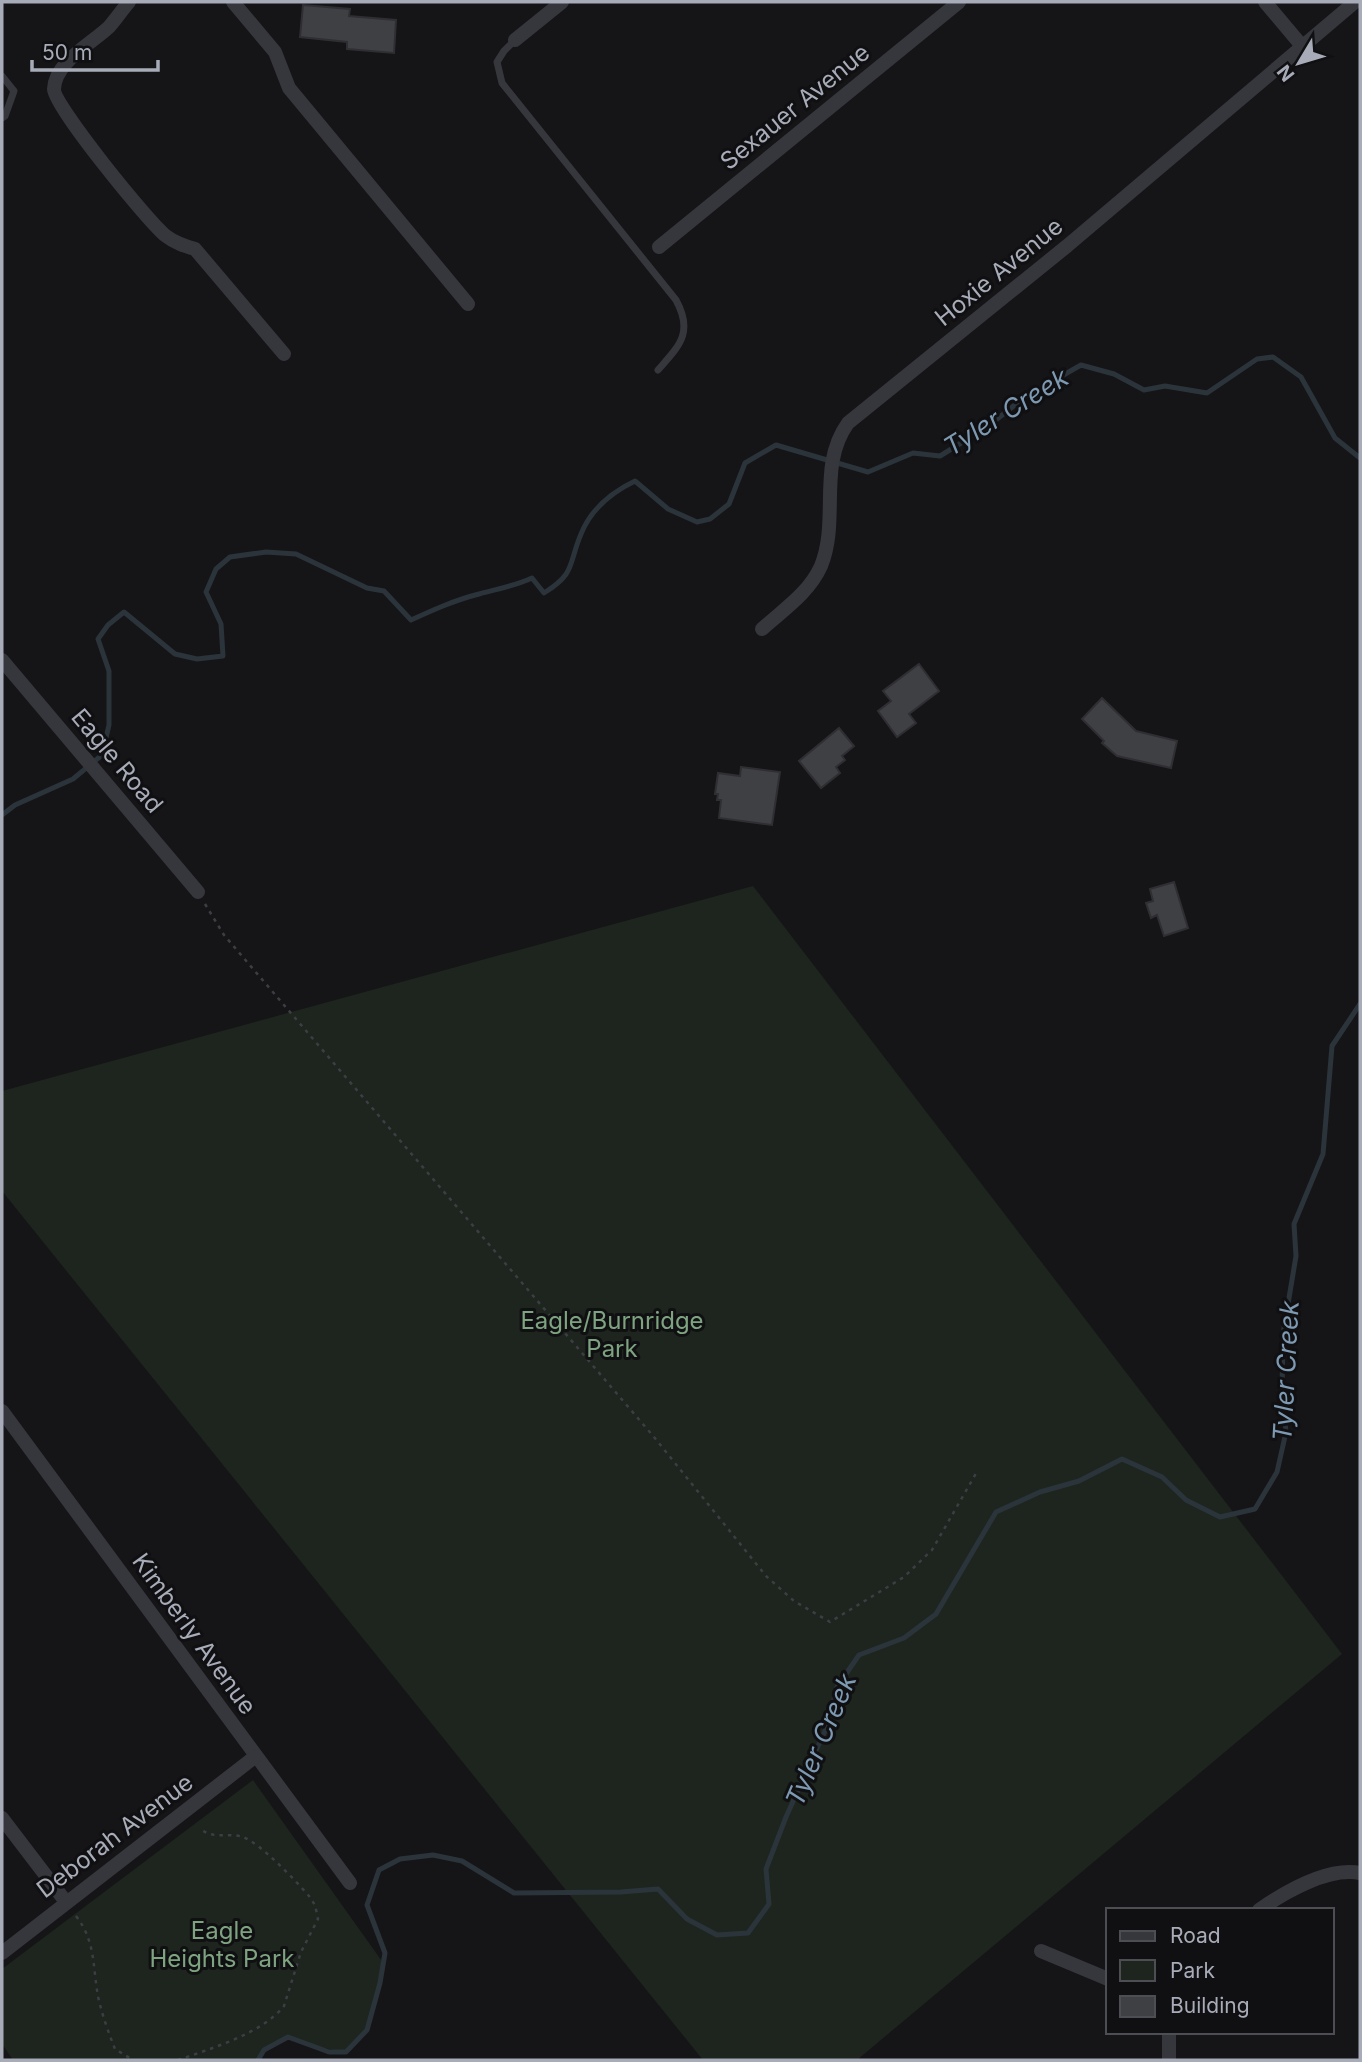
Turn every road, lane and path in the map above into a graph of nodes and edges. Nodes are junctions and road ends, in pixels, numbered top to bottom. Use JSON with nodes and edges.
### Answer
{"nodes":[{"id":1,"x":129,"y":2,"type":"edge"},
{"id":2,"x":233,"y":2,"type":"edge"},
{"id":3,"x":562,"y":2,"type":"edge"},
{"id":4,"x":960,"y":2,"type":"edge"},
{"id":5,"x":1265,"y":2,"type":"edge"},
{"id":6,"x":1355,"y":2,"type":"edge"},
{"id":7,"x":515,"y":40,"type":"joint"},
{"id":8,"x":1302,"y":46,"type":"junction"},
{"id":9,"x":2,"y":76,"type":"edge"},
{"id":10,"x":2,"y":118,"type":"edge"},
{"id":11,"x":659,"y":247,"type":"dead end"},
{"id":12,"x":468,"y":304,"type":"dead end"},
{"id":13,"x":284,"y":354,"type":"dead end"},
{"id":14,"x":658,"y":370,"type":"dead end"},
{"id":15,"x":762,"y":629,"type":"dead end"},
{"id":16,"x":2,"y":660,"type":"edge"},
{"id":17,"x":198,"y":892,"type":"joint"},
{"id":18,"x":2,"y":1411,"type":"edge"},
{"id":19,"x":978,"y":1470,"type":"dead end"},
{"id":20,"x":256,"y":1756,"type":"junction"},
{"id":21,"x":2,"y":1818,"type":"edge"},
{"id":22,"x":201,"y":1829,"type":"dead end"},
{"id":23,"x":1360,"y":1873,"type":"edge"},
{"id":24,"x":350,"y":1883,"type":"dead end"},
{"id":25,"x":66,"y":1902,"type":"junction"},
{"id":26,"x":1262,"y":1908,"type":"edge"},
{"id":27,"x":76,"y":1916,"type":"dead end"},
{"id":28,"x":1041,"y":1951,"type":"dead end"},
{"id":29,"x":2,"y":1953,"type":"edge"},
{"id":30,"x":1106,"y":1978,"type":"edge"},
{"id":31,"x":1169,"y":2034,"type":"edge"},
{"id":32,"x":133,"y":2060,"type":"edge"},
{"id":33,"x":178,"y":2060,"type":"edge"},
{"id":34,"x":1169,"y":2060,"type":"edge"}],
"edges":[{"from":1,"to":13,"type":"street"},
{"from":2,"to":12,"type":"street"},
{"from":3,"to":7,"type":"street"},
{"from":4,"to":11,"type":"street","name":"Sexauer Avenue"},
{"from":5,"to":8,"type":"street"},
{"from":6,"to":8,"type":"street","name":"Hoxie Avenue"},
{"from":7,"to":14,"type":"lane"},
{"from":8,"to":15,"type":"street","name":"Hoxie Avenue"},
{"from":9,"to":10,"type":"lane"},
{"from":16,"to":17,"type":"street","name":"Eagle Road"},
{"from":17,"to":19,"type":"path"},
{"from":18,"to":20,"type":"street","name":"Kimberly Avenue"},
{"from":20,"to":24,"type":"street","name":"Kimberly Avenue"},
{"from":20,"to":25,"type":"street","name":"Deborah Avenue"},
{"from":21,"to":25,"type":"street"},
{"from":22,"to":33,"type":"path"},
{"from":23,"to":26,"type":"street"},
{"from":25,"to":29,"type":"street","name":"Deborah Avenue"},
{"from":27,"to":32,"type":"path"},
{"from":28,"to":30,"type":"street"},
{"from":31,"to":34,"type":"street"}]}
